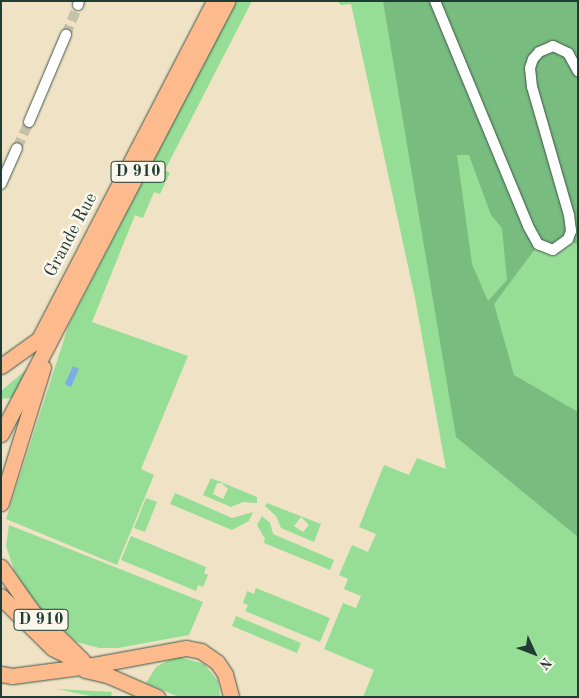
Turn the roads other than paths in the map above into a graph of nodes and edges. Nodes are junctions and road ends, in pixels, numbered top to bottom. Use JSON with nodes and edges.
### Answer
{"nodes":[{"id":1,"x":214,"y":1,"type":"edge"},
{"id":2,"x":227,"y":1,"type":"edge"},
{"id":3,"x":435,"y":1,"type":"edge"},
{"id":4,"x":66,"y":35,"type":"tunnel mouth"},
{"id":5,"x":578,"y":71,"type":"edge"},
{"id":6,"x":29,"y":122,"type":"tunnel mouth"},
{"id":7,"x":17,"y":148,"type":"tunnel mouth"},
{"id":8,"x":1,"y":184,"type":"edge"},
{"id":9,"x":45,"y":341,"type":"junction"},
{"id":10,"x":1,"y":366,"type":"edge"},
{"id":11,"x":1,"y":434,"type":"edge"},
{"id":12,"x":1,"y":503,"type":"edge"},
{"id":13,"x":1,"y":566,"type":"edge"},
{"id":14,"x":1,"y":597,"type":"edge"},
{"id":15,"x":82,"y":667,"type":"junction"},
{"id":16,"x":7,"y":675,"type":"edge"},
{"id":17,"x":157,"y":697,"type":"edge"},
{"id":18,"x":231,"y":697,"type":"edge"}],
"edges":[{"from":1,"to":9,"type":"main road","name":"Grande Rue","number":"D 910"},
{"from":2,"to":9,"type":"main road","name":"Grande Rue","number":"D 910"},
{"from":3,"to":5,"type":"street"},
{"from":4,"to":6,"type":"street"},
{"from":7,"to":8,"type":"street"},
{"from":9,"to":10,"type":"main road","name":"Grande Rue","number":"D 910"},
{"from":9,"to":11,"type":"main road"},
{"from":9,"to":12,"type":"main road","number":"D 910"},
{"from":13,"to":15,"type":"main road","number":"D 910"},
{"from":14,"to":15,"type":"highway"},
{"from":15,"to":16,"type":"main road"},
{"from":15,"to":17,"type":"main road"},
{"from":15,"to":18,"type":"main road"}]}
